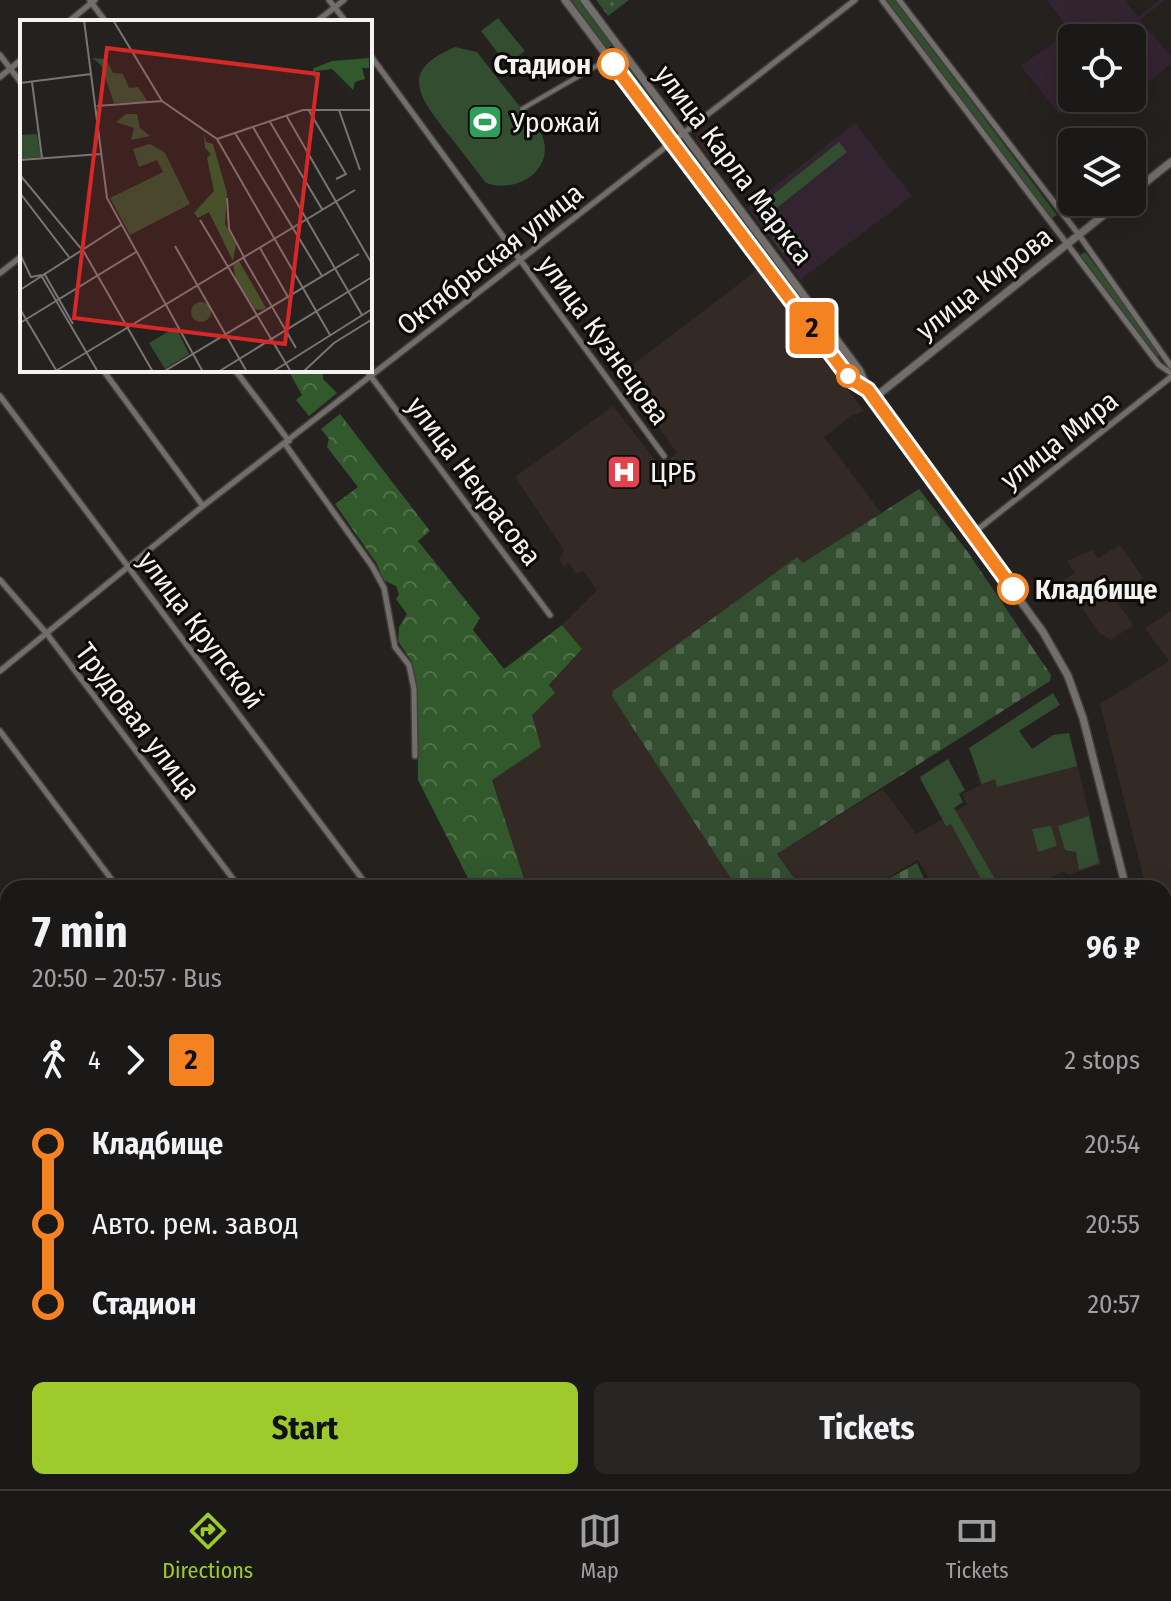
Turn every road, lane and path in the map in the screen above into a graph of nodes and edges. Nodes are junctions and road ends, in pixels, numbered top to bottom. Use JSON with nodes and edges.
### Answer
{"nodes":[{"id":1,"x":329,"y":0,"type":"edge"},
{"id":2,"x":344,"y":0,"type":"edge"},
{"id":3,"x":565,"y":0,"type":"edge"},
{"id":4,"x":584,"y":0,"type":"edge"},
{"id":5,"x":855,"y":0,"type":"edge"},
{"id":6,"x":882,"y":0,"type":"edge"},
{"id":7,"x":899,"y":0,"type":"edge"},
{"id":8,"x":92,"y":1,"type":"edge"},
{"id":9,"x":335,"y":7,"type":"junction"},
{"id":10,"x":70,"y":20,"type":"edge"},
{"id":11,"x":105,"y":20,"type":"edge"},
{"id":12,"x":319,"y":20,"type":"edge"},
{"id":13,"x":345,"y":20,"type":"edge"},
{"id":14,"x":619,"y":46,"type":"junction"},
{"id":15,"x":0,"y":55,"type":"edge"},
{"id":16,"x":607,"y":56,"type":"junction"},
{"id":17,"x":372,"y":58,"type":"edge"},
{"id":18,"x":20,"y":61,"type":"edge"},
{"id":19,"x":11,"y":68,"type":"junction"},
{"id":20,"x":0,"y":77,"type":"edge"},
{"id":21,"x":20,"y":81,"type":"edge"},
{"id":22,"x":522,"y":109,"type":"dead end"},
{"id":23,"x":683,"y":134,"type":"junction"},
{"id":24,"x":673,"y":143,"type":"junction"},
{"id":25,"x":1171,"y":162,"type":"edge"},
{"id":26,"x":1146,"y":182,"type":"edge"},
{"id":27,"x":1103,"y":216,"type":"edge"},
{"id":28,"x":1079,"y":235,"type":"junction"},
{"id":29,"x":1067,"y":245,"type":"junction"},
{"id":30,"x":20,"y":259,"type":"edge"},
{"id":31,"x":520,"y":259,"type":"junction"},
{"id":32,"x":0,"y":273,"type":"edge"},
{"id":33,"x":1171,"y":366,"type":"edge"},
{"id":34,"x":104,"y":372,"type":"edge"},
{"id":35,"x":236,"y":372,"type":"edge"},
{"id":36,"x":368,"y":372,"type":"edge"},
{"id":37,"x":1171,"y":375,"type":"edge"},
{"id":38,"x":372,"y":378,"type":"junction"},
{"id":39,"x":868,"y":390,"type":"junction"},
{"id":40,"x":0,"y":396,"type":"edge"},
{"id":41,"x":874,"y":398,"type":"junction"},
{"id":42,"x":287,"y":442,"type":"junction"},
{"id":43,"x":664,"y":456,"type":"dead end"},
{"id":44,"x":203,"y":506,"type":"junction"},
{"id":45,"x":972,"y":534,"type":"junction"},
{"id":46,"x":128,"y":567,"type":"junction"},
{"id":47,"x":0,"y":580,"type":"edge"},
{"id":48,"x":550,"y":615,"type":"dead end"},
{"id":49,"x":47,"y":634,"type":"junction"},
{"id":50,"x":0,"y":671,"type":"edge"},
{"id":51,"x":0,"y":731,"type":"edge"},
{"id":52,"x":415,"y":756,"type":"dead end"},
{"id":53,"x":112,"y":880,"type":"edge"},
{"id":54,"x":234,"y":880,"type":"edge"},
{"id":55,"x":363,"y":880,"type":"edge"},
{"id":56,"x":1124,"y":880,"type":"edge"}],
"edges":[{"from":1,"to":9,"type":"street"},
{"from":2,"to":9,"type":"street"},
{"from":3,"to":16,"type":"main road","name":"улица Карла Маркса"},
{"from":4,"to":14,"type":"main road","name":"улица Карла Маркса"},
{"from":5,"to":23,"type":"street","name":"Октябрьская улица"},
{"from":6,"to":29,"type":"street"},
{"from":7,"to":28,"type":"street"},
{"from":8,"to":10,"type":"street"},
{"from":8,"to":11,"type":"street"},
{"from":9,"to":12,"type":"street"},
{"from":9,"to":13,"type":"street"},
{"from":14,"to":16,"type":"main road"},
{"from":14,"to":23,"type":"main road","name":"улица Карла Маркса"},
{"from":15,"to":19,"type":"street"},
{"from":16,"to":22,"type":"street"},
{"from":16,"to":24,"type":"main road","name":"улица Карла Маркса"},
{"from":17,"to":31,"type":"street","name":"улица Кузнецова"},
{"from":18,"to":19,"type":"street"},
{"from":19,"to":20,"type":"street"},
{"from":19,"to":21,"type":"street"},
{"from":23,"to":24,"type":"street","name":"Октябрьская улица"},
{"from":23,"to":39,"type":"main road","name":"улица Карла Маркса"},
{"from":24,"to":31,"type":"street","name":"Октябрьская улица"},
{"from":24,"to":39,"type":"main road","name":"улица Карла Маркса"},
{"from":25,"to":26,"type":"main road"},
{"from":27,"to":28,"type":"main road","name":"улица Кирова"},
{"from":28,"to":29,"type":"main road","name":"улица Кирова"},
{"from":28,"to":33,"type":"street"},
{"from":29,"to":37,"type":"street"},
{"from":29,"to":41,"type":"main road","name":"улица Кирова"},
{"from":30,"to":32,"type":"street"},
{"from":31,"to":38,"type":"street","name":"Октябрьская улица"},
{"from":31,"to":43,"type":"street","name":"улица Кузнецова"},
{"from":34,"to":44,"type":"street"},
{"from":35,"to":42,"type":"street"},
{"from":36,"to":38,"type":"street","name":"улица Некрасова"},
{"from":37,"to":45,"type":"street","name":"улица Мира"},
{"from":38,"to":42,"type":"street","name":"Октябрьская улица"},
{"from":38,"to":48,"type":"street","name":"улица Некрасова"},
{"from":39,"to":41,"type":"main road","name":"улица Карла Маркса"},
{"from":40,"to":46,"type":"street","name":"улица Крупской"},
{"from":41,"to":45,"type":"main road","name":"улица Карла Маркса"},
{"from":42,"to":44,"type":"street","name":"Октябрьская улица"},
{"from":42,"to":52,"type":"street"},
{"from":44,"to":46,"type":"street","name":"Октябрьская улица"},
{"from":45,"to":56,"type":"main road","name":"улица Карла Маркса"},
{"from":46,"to":49,"type":"street","name":"Октябрьская улица"},
{"from":46,"to":55,"type":"street","name":"улица Крупской"},
{"from":47,"to":49,"type":"street","name":"Трудовая улица"},
{"from":49,"to":50,"type":"street","name":"Октябрьская улица"},
{"from":49,"to":54,"type":"street","name":"Трудовая улица"},
{"from":51,"to":53,"type":"street"}]}
